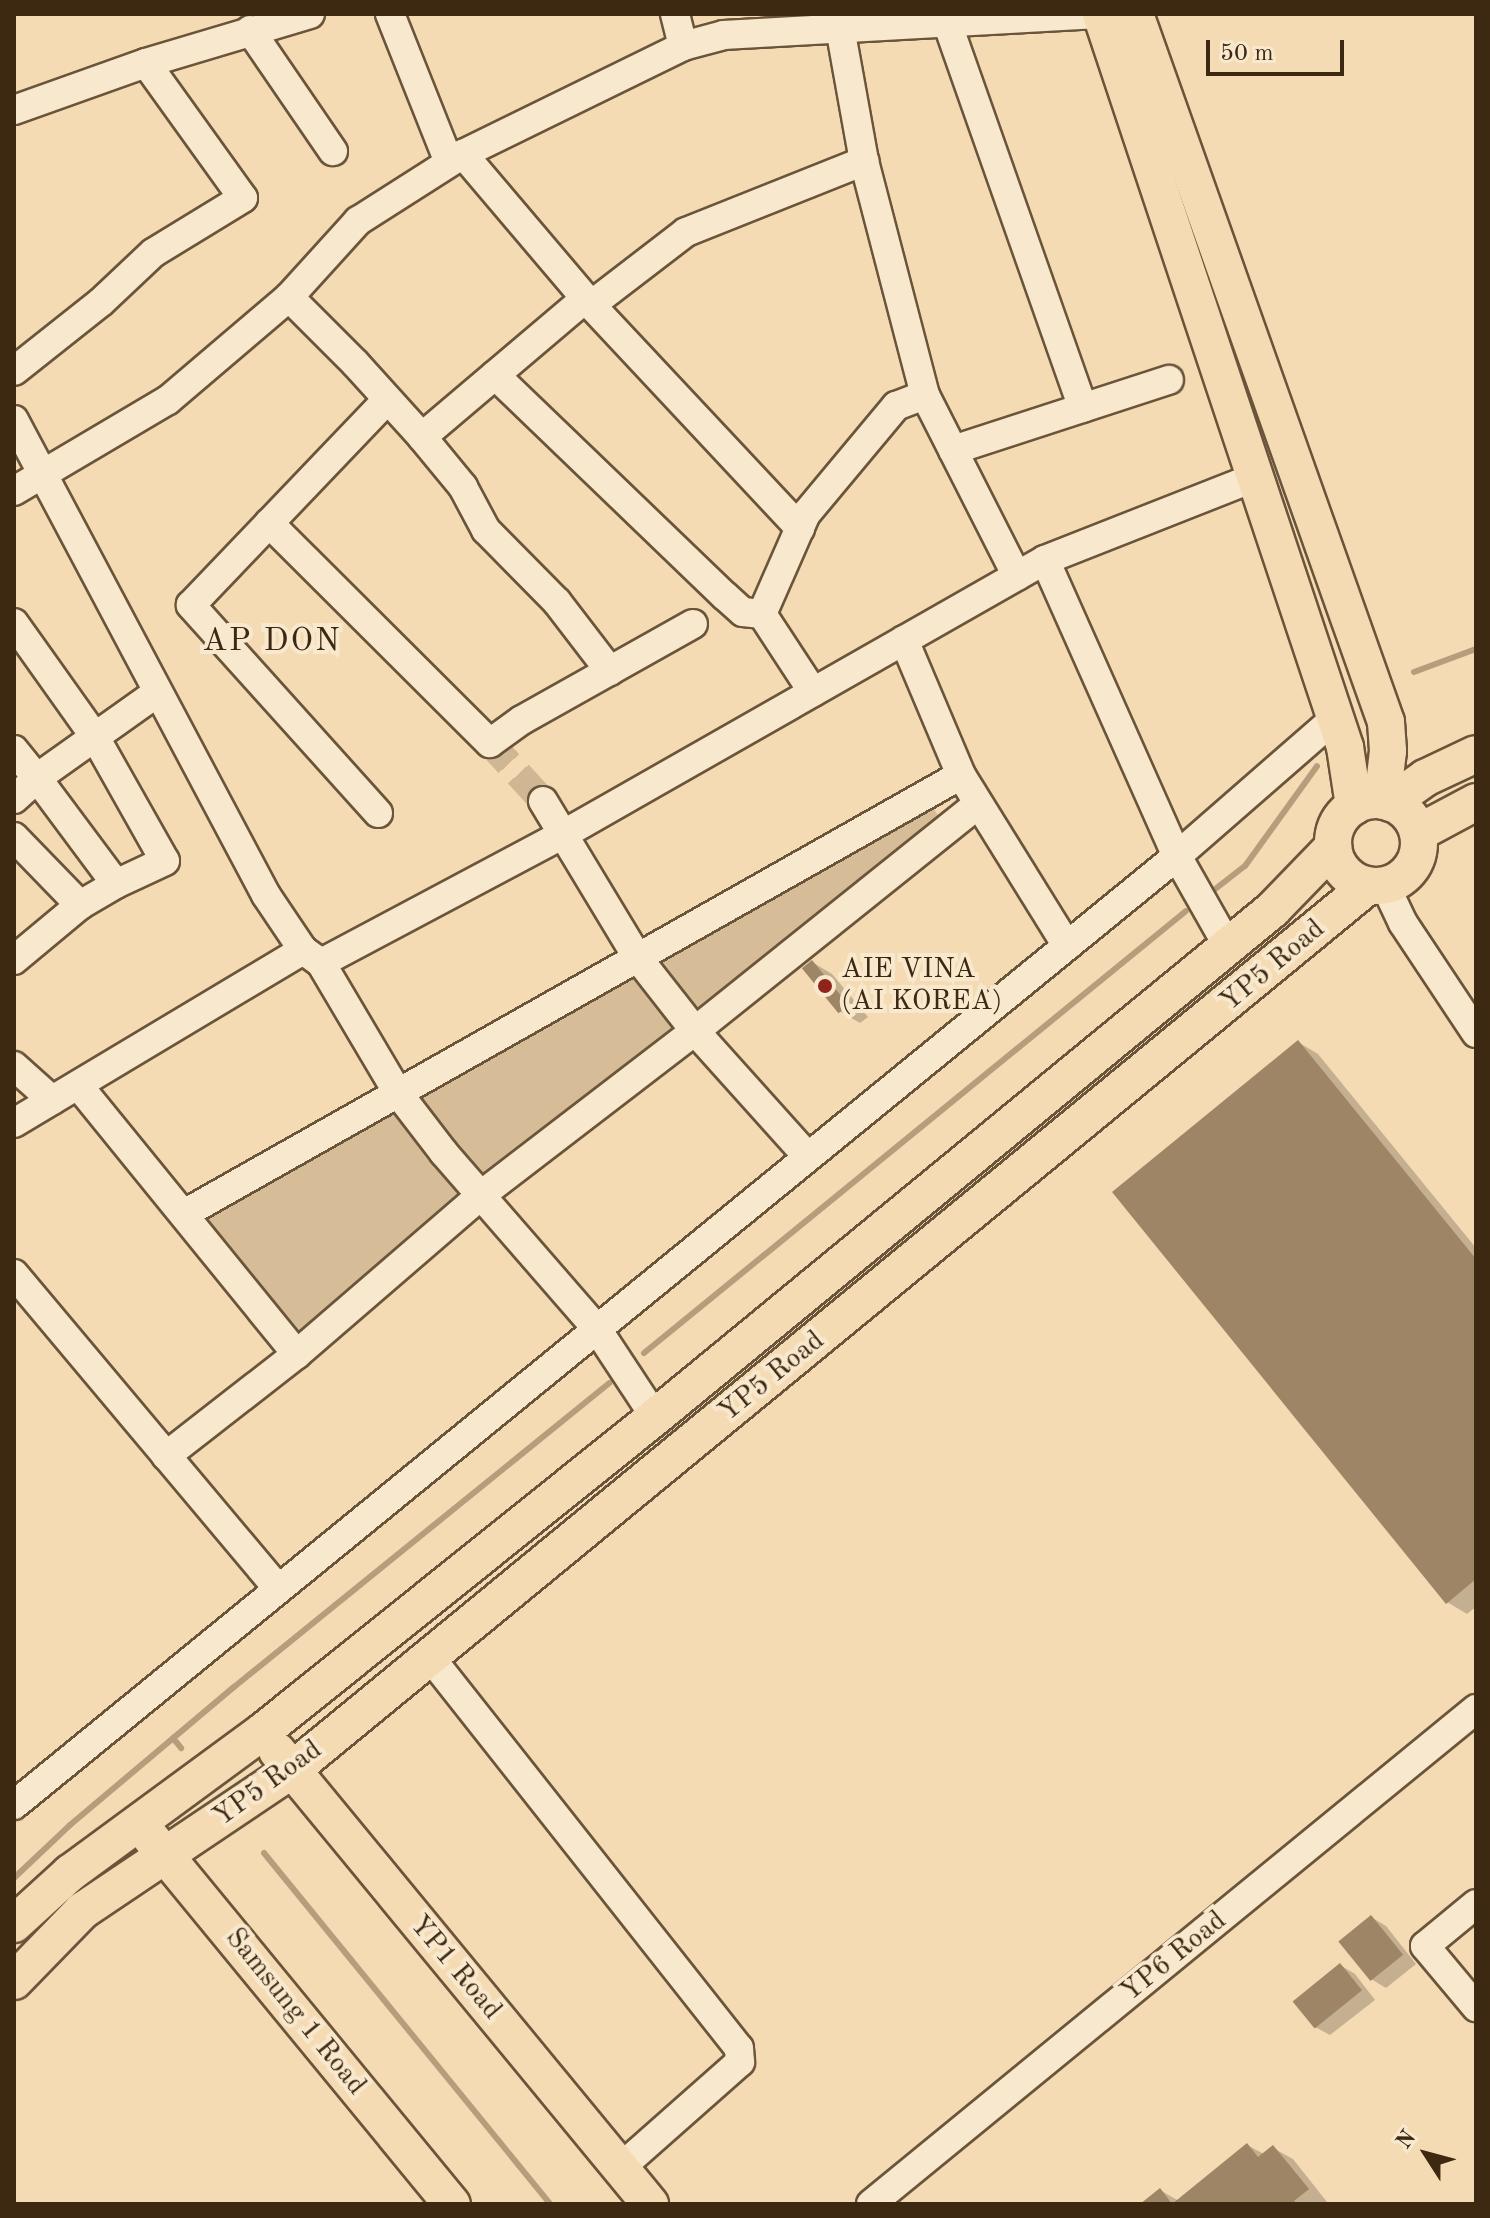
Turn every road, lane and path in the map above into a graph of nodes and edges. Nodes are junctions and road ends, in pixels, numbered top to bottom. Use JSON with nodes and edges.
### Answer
{"nodes":[{"id":1,"x":310,"y":14,"type":"edge"},
{"id":2,"x":390,"y":14,"type":"edge"},
{"id":3,"x":675,"y":14,"type":"edge"},
{"id":4,"x":1099,"y":14,"type":"edge"},
{"id":5,"x":1135,"y":14,"type":"edge"},
{"id":6,"x":947,"y":22,"type":"junction"},
{"id":7,"x":840,"y":28,"type":"junction"},
{"id":8,"x":250,"y":30,"type":"junction"},
{"id":9,"x":683,"y":46,"type":"junction"},
{"id":10,"x":146,"y":63,"type":"junction"},
{"id":11,"x":14,"y":110,"type":"edge"},
{"id":12,"x":333,"y":151,"type":"dead end"},
{"id":13,"x":456,"y":158,"type":"junction"},
{"id":14,"x":864,"y":161,"type":"junction"},
{"id":15,"x":289,"y":297,"type":"junction"},
{"id":16,"x":588,"y":302,"type":"junction"},
{"id":17,"x":14,"y":371,"type":"edge"},
{"id":18,"x":495,"y":375,"type":"junction"},
{"id":19,"x":1169,"y":380,"type":"dead end"},
{"id":20,"x":925,"y":395,"type":"junction"},
{"id":21,"x":387,"y":400,"type":"junction"},
{"id":22,"x":1083,"y":408,"type":"junction"},
{"id":23,"x":14,"y":420,"type":"edge"},
{"id":24,"x":422,"y":437,"type":"junction"},
{"id":25,"x":953,"y":450,"type":"junction"},
{"id":26,"x":44,"y":477,"type":"junction"},
{"id":27,"x":1253,"y":478,"type":"junction"},
{"id":28,"x":14,"y":491,"type":"edge"},
{"id":29,"x":269,"y":523,"type":"junction"},
{"id":30,"x":800,"y":528,"type":"junction"},
{"id":31,"x":1045,"y":560,"type":"junction"},
{"id":32,"x":1017,"y":576,"type":"junction"},
{"id":33,"x":762,"y":614,"type":"junction"},
{"id":34,"x":14,"y":623,"type":"edge"},
{"id":35,"x":693,"y":624,"type":"dead end"},
{"id":36,"x":904,"y":640,"type":"junction"},
{"id":37,"x":610,"y":671,"type":"junction"},
{"id":38,"x":158,"y":692,"type":"junction"},
{"id":39,"x":813,"y":692,"type":"junction"},
{"id":40,"x":1335,"y":718,"type":"junction"},
{"id":41,"x":95,"y":737,"type":"junction"},
{"id":42,"x":14,"y":750,"type":"edge"},
{"id":43,"x":1476,"y":754,"type":"edge"},
{"id":44,"x":961,"y":775,"type":"junction"},
{"id":45,"x":37,"y":778,"type":"junction"},
{"id":46,"x":14,"y":799,"type":"edge"},
{"id":47,"x":543,"y":801,"type":"tunnel mouth"},
{"id":48,"x":1476,"y":802,"type":"edge"},
{"id":49,"x":1376,"y":803,"type":"junction"},
{"id":50,"x":977,"y":805,"type":"junction"},
{"id":51,"x":378,"y":813,"type":"dead end"},
{"id":52,"x":1418,"y":833,"type":"junction"},
{"id":53,"x":564,"y":834,"type":"junction"},
{"id":54,"x":14,"y":837,"type":"edge"},
{"id":55,"x":1333,"y":847,"type":"junction"},
{"id":56,"x":1177,"y":856,"type":"junction"},
{"id":57,"x":116,"y":884,"type":"junction"},
{"id":58,"x":1377,"y":886,"type":"junction"},
{"id":59,"x":80,"y":905,"type":"junction"},
{"id":60,"x":1067,"y":946,"type":"junction"},
{"id":61,"x":1228,"y":946,"type":"junction"},
{"id":62,"x":312,"y":956,"type":"junction"},
{"id":63,"x":637,"y":957,"type":"junction"},
{"id":64,"x":14,"y":960,"type":"edge"},
{"id":65,"x":695,"y":1031,"type":"junction"},
{"id":66,"x":1476,"y":1033,"type":"edge"},
{"id":67,"x":14,"y":1066,"type":"edge"},
{"id":68,"x":78,"y":1085,"type":"junction"},
{"id":69,"x":398,"y":1093,"type":"junction"},
{"id":70,"x":52,"y":1100,"type":"junction"},
{"id":71,"x":14,"y":1123,"type":"edge"},
{"id":72,"x":808,"y":1157,"type":"junction"},
{"id":73,"x":481,"y":1195,"type":"junction"},
{"id":74,"x":184,"y":1214,"type":"junction"},
{"id":75,"x":14,"y":1274,"type":"edge"},
{"id":76,"x":597,"y":1329,"type":"junction"},
{"id":77,"x":297,"y":1354,"type":"junction"},
{"id":78,"x":655,"y":1417,"type":"junction"},
{"id":79,"x":682,"y":1452,"type":"junction"},
{"id":80,"x":166,"y":1456,"type":"junction"},
{"id":81,"x":278,"y":1589,"type":"junction"},
{"id":82,"x":430,"y":1657,"type":"junction"},
{"id":83,"x":1476,"y":1709,"type":"edge"},
{"id":84,"x":262,"y":1732,"type":"junction"},
{"id":85,"x":292,"y":1770,"type":"junction"},
{"id":86,"x":15,"y":1801,"type":"edge"},
{"id":87,"x":137,"y":1821,"type":"junction"},
{"id":88,"x":166,"y":1855,"type":"junction"},
{"id":89,"x":1476,"y":1904,"type":"edge"},
{"id":90,"x":14,"y":1924,"type":"edge"},
{"id":91,"x":14,"y":1981,"type":"edge"},
{"id":92,"x":1476,"y":2007,"type":"edge"},
{"id":93,"x":620,"y":2168,"type":"junction"},
{"id":94,"x":452,"y":2204,"type":"edge"},
{"id":95,"x":650,"y":2204,"type":"edge"},
{"id":96,"x":871,"y":2204,"type":"edge"}],
"edges":[{"from":1,"to":8,"type":"street"},
{"from":2,"to":13,"type":"street"},
{"from":3,"to":9,"type":"street"},
{"from":4,"to":6,"type":"street"},
{"from":4,"to":27,"type":"main road"},
{"from":5,"to":49,"type":"main road"},
{"from":6,"to":7,"type":"street"},
{"from":6,"to":22,"type":"street"},
{"from":7,"to":9,"type":"street"},
{"from":7,"to":14,"type":"street"},
{"from":8,"to":10,"type":"street"},
{"from":8,"to":12,"type":"street"},
{"from":9,"to":13,"type":"street"},
{"from":10,"to":11,"type":"street"},
{"from":10,"to":17,"type":"street"},
{"from":13,"to":15,"type":"street"},
{"from":13,"to":16,"type":"street"},
{"from":14,"to":16,"type":"street"},
{"from":14,"to":20,"type":"street"},
{"from":15,"to":21,"type":"street"},
{"from":15,"to":26,"type":"street"},
{"from":16,"to":18,"type":"street"},
{"from":16,"to":30,"type":"street"},
{"from":18,"to":24,"type":"street"},
{"from":18,"to":33,"type":"street"},
{"from":19,"to":22,"type":"street"},
{"from":20,"to":25,"type":"street"},
{"from":20,"to":30,"type":"street"},
{"from":21,"to":24,"type":"street"},
{"from":21,"to":29,"type":"street"},
{"from":22,"to":25,"type":"street"},
{"from":23,"to":26,"type":"street"},
{"from":24,"to":37,"type":"street"},
{"from":25,"to":32,"type":"street"},
{"from":26,"to":28,"type":"street"},
{"from":26,"to":38,"type":"street"},
{"from":27,"to":31,"type":"street"},
{"from":27,"to":40,"type":"main road"},
{"from":29,"to":37,"type":"street"},
{"from":29,"to":51,"type":"street"},
{"from":30,"to":33,"type":"street"},
{"from":31,"to":32,"type":"street"},
{"from":31,"to":56,"type":"street"},
{"from":32,"to":36,"type":"street"},
{"from":33,"to":39,"type":"street"},
{"from":34,"to":41,"type":"street"},
{"from":35,"to":37,"type":"street"},
{"from":36,"to":39,"type":"street"},
{"from":36,"to":44,"type":"street"},
{"from":38,"to":41,"type":"street"},
{"from":38,"to":62,"type":"street"},
{"from":39,"to":53,"type":"street"},
{"from":40,"to":49,"type":"main road"},
{"from":40,"to":56,"type":"street"},
{"from":41,"to":45,"type":"street"},
{"from":41,"to":57,"type":"street"},
{"from":42,"to":45,"type":"street"},
{"from":43,"to":49,"type":"main road"},
{"from":44,"to":50,"type":"street"},
{"from":44,"to":63,"type":"street"},
{"from":45,"to":46,"type":"street"},
{"from":45,"to":57,"type":"street"},
{"from":47,"to":53,"type":"street"},
{"from":48,"to":52,"type":"main road"},
{"from":49,"to":52,"type":"main road"},
{"from":49,"to":55,"type":"main road"},
{"from":50,"to":60,"type":"street"},
{"from":50,"to":65,"type":"street"},
{"from":52,"to":58,"type":"main road"},
{"from":53,"to":62,"type":"street"},
{"from":53,"to":63,"type":"street"},
{"from":54,"to":59,"type":"street"},
{"from":55,"to":58,"type":"main road"},
{"from":55,"to":61,"type":"main road","name":"YP5 Road"},
{"from":56,"to":60,"type":"street"},
{"from":56,"to":61,"type":"street"},
{"from":57,"to":59,"type":"street"},
{"from":58,"to":66,"type":"street"},
{"from":58,"to":79,"type":"main road","name":"YP5 Road"},
{"from":59,"to":64,"type":"street"},
{"from":60,"to":72,"type":"street"},
{"from":61,"to":78,"type":"main road","name":"YP5 Road"},
{"from":62,"to":68,"type":"street"},
{"from":62,"to":69,"type":"street"},
{"from":63,"to":65,"type":"street"},
{"from":63,"to":69,"type":"street"},
{"from":65,"to":72,"type":"street"},
{"from":65,"to":73,"type":"street"},
{"from":67,"to":70,"type":"street"},
{"from":68,"to":70,"type":"street"},
{"from":68,"to":74,"type":"street"},
{"from":69,"to":73,"type":"street"},
{"from":69,"to":74,"type":"street"},
{"from":70,"to":71,"type":"street"},
{"from":72,"to":76,"type":"street"},
{"from":73,"to":76,"type":"street"},
{"from":73,"to":77,"type":"street"},
{"from":74,"to":77,"type":"street"},
{"from":75,"to":80,"type":"street"},
{"from":76,"to":78,"type":"street"},
{"from":76,"to":81,"type":"street"},
{"from":77,"to":80,"type":"street"},
{"from":78,"to":79,"type":"main road"},
{"from":78,"to":84,"type":"main road","name":"YP5 Road"},
{"from":79,"to":82,"type":"main road","name":"YP5 Road"},
{"from":80,"to":81,"type":"street"},
{"from":81,"to":86,"type":"street"},
{"from":82,"to":85,"type":"main road","name":"YP5 Road"},
{"from":82,"to":93,"type":"street"},
{"from":83,"to":96,"type":"street","name":"YP6 Road"},
{"from":84,"to":85,"type":"main road","name":"YP1 Road"},
{"from":84,"to":87,"type":"main road","name":"YP5 Road"},
{"from":85,"to":88,"type":"main road","name":"YP5 Road"},
{"from":85,"to":93,"type":"main road","name":"YP1 Road"},
{"from":87,"to":88,"type":"main road","name":"Samsung 1 Road"},
{"from":87,"to":90,"type":"main road","name":"YP5 Road"},
{"from":88,"to":91,"type":"main road","name":"YP5 Road"},
{"from":88,"to":94,"type":"main road","name":"Samsung 1 Road"},
{"from":89,"to":92,"type":"street"},
{"from":93,"to":95,"type":"main road","name":"YP1 Road"}]}
